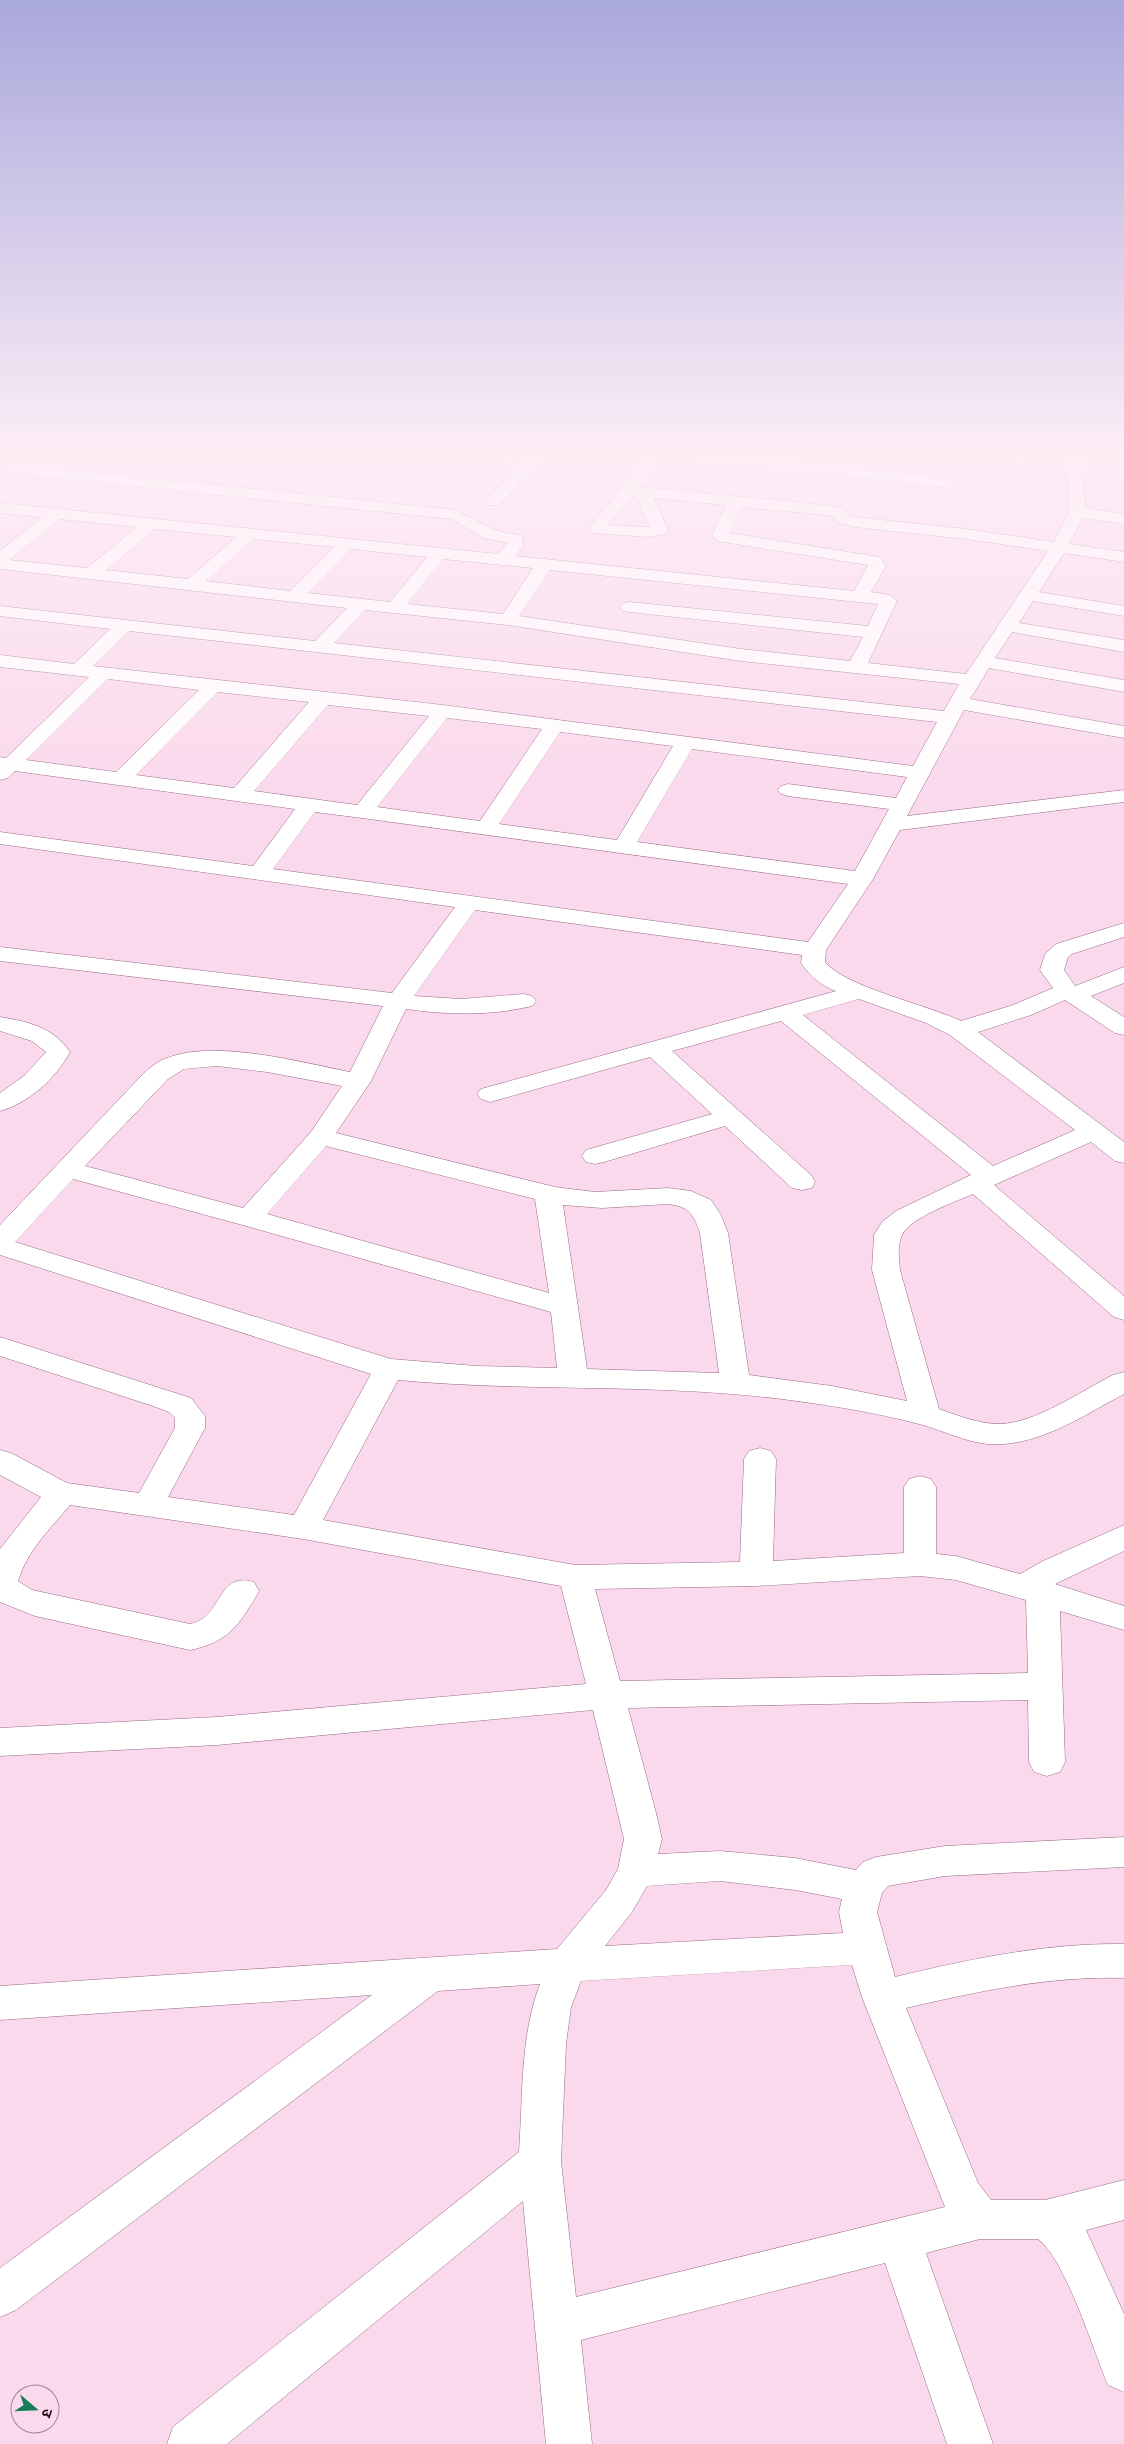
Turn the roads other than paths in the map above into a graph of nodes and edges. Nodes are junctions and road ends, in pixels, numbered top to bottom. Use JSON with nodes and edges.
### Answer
{"nodes":[{"id":1,"x":19,"y":566,"type":"edge"},
{"id":2,"x":101,"y":566,"type":"edge"},
{"id":3,"x":213,"y":566,"type":"edge"},
{"id":4,"x":325,"y":566,"type":"edge"},
{"id":5,"x":428,"y":566,"type":"edge"},
{"id":6,"x":543,"y":566,"type":"edge"},
{"id":7,"x":555,"y":566,"type":"edge"},
{"id":8,"x":875,"y":566,"type":"edge"},
{"id":9,"x":1053,"y":566,"type":"edge"},
{"id":10,"x":91,"y":574,"type":"junction"},
{"id":11,"x":644,"y":575,"type":"junction"},
{"id":12,"x":192,"y":585,"type":"junction"},
{"id":13,"x":1028,"y":595,"type":"junction"},
{"id":14,"x":295,"y":596,"type":"junction"},
{"id":15,"x":860,"y":596,"type":"junction"},
{"id":16,"x":360,"y":604,"type":"junction"},
{"id":17,"x":629,"y":607,"type":"junction"},
{"id":18,"x":394,"y":608,"type":"junction"},
{"id":19,"x":0,"y":611,"type":"edge"},
{"id":20,"x":1124,"y":611,"type":"edge"},
{"id":21,"x":508,"y":620,"type":"junction"},
{"id":22,"x":125,"y":625,"type":"junction"},
{"id":23,"x":1008,"y":626,"type":"junction"},
{"id":24,"x":872,"y":632,"type":"junction"},
{"id":25,"x":615,"y":636,"type":"junction"},
{"id":26,"x":1124,"y":646,"type":"edge"},
{"id":27,"x":320,"y":647,"type":"junction"},
{"id":28,"x":0,"y":661,"type":"edge"},
{"id":29,"x":984,"y":662,"type":"junction"},
{"id":30,"x":857,"y":667,"type":"junction"},
{"id":31,"x":79,"y":669,"type":"junction"},
{"id":32,"x":104,"y":673,"type":"junction"},
{"id":33,"x":734,"y":674,"type":"junction"},
{"id":34,"x":589,"y":677,"type":"junction"},
{"id":35,"x":972,"y":680,"type":"junction"},
{"id":36,"x":213,"y":686,"type":"junction"},
{"id":37,"x":1124,"y":686,"type":"edge"},
{"id":38,"x":322,"y":699,"type":"junction"},
{"id":39,"x":954,"y":710,"type":"junction"},
{"id":40,"x":442,"y":711,"type":"junction"},
{"id":41,"x":554,"y":725,"type":"junction"},
{"id":42,"x":1124,"y":732,"type":"edge"},
{"id":43,"x":685,"y":742,"type":"junction"},
{"id":44,"x":4,"y":767,"type":"edge"},
{"id":45,"x":921,"y":773,"type":"junction"},
{"id":46,"x":122,"y":779,"type":"junction"},
{"id":47,"x":788,"y":790,"type":"dead end"},
{"id":48,"x":239,"y":795,"type":"junction"},
{"id":49,"x":1124,"y":796,"type":"edge"},
{"id":50,"x":310,"y":804,"type":"junction"},
{"id":51,"x":904,"y":805,"type":"junction"},
{"id":52,"x":362,"y":812,"type":"junction"},
{"id":53,"x":893,"y":824,"type":"junction"},
{"id":54,"x":486,"y":828,"type":"junction"},
{"id":55,"x":0,"y":838,"type":"edge"},
{"id":56,"x":623,"y":847,"type":"junction"},
{"id":57,"x":259,"y":872,"type":"junction"},
{"id":58,"x":862,"y":879,"type":"junction"},
{"id":59,"x":470,"y":902,"type":"junction"},
{"id":60,"x":1124,"y":930,"type":"edge"},
{"id":61,"x":814,"y":950,"type":"junction"},
{"id":62,"x":0,"y":954,"type":"edge"},
{"id":63,"x":1124,"y":974,"type":"edge"},
{"id":64,"x":859,"y":992,"type":"junction"},
{"id":65,"x":1070,"y":993,"type":"junction"},
{"id":66,"x":398,"y":1001,"type":"junction"},
{"id":67,"x":524,"y":1001,"type":"dead end"},
{"id":68,"x":784,"y":1012,"type":"junction"},
{"id":69,"x":0,"y":1024,"type":"edge"},
{"id":70,"x":1124,"y":1028,"type":"edge"},
{"id":71,"x":959,"y":1030,"type":"junction"},
{"id":72,"x":654,"y":1048,"type":"junction"},
{"id":73,"x":358,"y":1081,"type":"junction"},
{"id":74,"x":490,"y":1094,"type":"dead end"},
{"id":75,"x":0,"y":1103,"type":"edge"},
{"id":76,"x":730,"y":1117,"type":"junction"},
{"id":77,"x":1094,"y":1131,"type":"junction"},
{"id":78,"x":320,"y":1137,"type":"junction"},
{"id":79,"x":1124,"y":1155,"type":"edge"},
{"id":80,"x":595,"y":1156,"type":"dead end"},
{"id":81,"x":68,"y":1170,"type":"junction"},
{"id":82,"x":983,"y":1180,"type":"junction"},
{"id":83,"x":802,"y":1182,"type":"dead end"},
{"id":84,"x":548,"y":1194,"type":"junction"},
{"id":85,"x":249,"y":1218,"type":"junction"},
{"id":86,"x":1,"y":1239,"type":"edge"},
{"id":87,"x":565,"y":1307,"type":"junction"},
{"id":88,"x":1124,"y":1311,"type":"edge"},
{"id":89,"x":0,"y":1346,"type":"edge"},
{"id":90,"x":389,"y":1369,"type":"junction"},
{"id":91,"x":573,"y":1379,"type":"junction"},
{"id":92,"x":1124,"y":1382,"type":"edge"},
{"id":93,"x":735,"y":1384,"type":"junction"},
{"id":94,"x":926,"y":1415,"type":"junction"},
{"id":95,"x":760,"y":1458,"type":"dead end"},
{"id":96,"x":0,"y":1461,"type":"edge"},
{"id":97,"x":920,"y":1488,"type":"dead end"},
{"id":98,"x":62,"y":1493,"type":"junction"},
{"id":99,"x":148,"y":1505,"type":"junction"},
{"id":100,"x":303,"y":1528,"type":"junction"},
{"id":101,"x":1124,"y":1537,"type":"edge"},
{"id":102,"x":920,"y":1564,"type":"junction"},
{"id":103,"x":756,"y":1574,"type":"junction"},
{"id":104,"x":575,"y":1577,"type":"junction"},
{"id":105,"x":1034,"y":1590,"type":"junction"},
{"id":106,"x":242,"y":1591,"type":"dead end"},
{"id":107,"x":1124,"y":1618,"type":"edge"},
{"id":108,"x":1044,"y":1686,"type":"junction"},
{"id":109,"x":608,"y":1695,"type":"junction"},
{"id":110,"x":0,"y":1742,"type":"edge"},
{"id":111,"x":1047,"y":1762,"type":"dead end"},
{"id":112,"x":1124,"y":1852,"type":"edge"},
{"id":113,"x":636,"y":1871,"type":"junction"},
{"id":114,"x":864,"y":1887,"type":"junction"},
{"id":115,"x":866,"y":1948,"type":"junction"},
{"id":116,"x":1124,"y":1961,"type":"edge"},
{"id":117,"x":567,"y":1964,"type":"junction"},
{"id":118,"x":429,"y":1975,"type":"junction"},
{"id":119,"x":882,"y":1997,"type":"junction"},
{"id":120,"x":0,"y":2003,"type":"edge"},
{"id":121,"x":540,"y":2161,"type":"junction"},
{"id":122,"x":1124,"y":2200,"type":"edge"},
{"id":123,"x":980,"y":2219,"type":"junction"},
{"id":124,"x":1045,"y":2220,"type":"junction"},
{"id":125,"x":899,"y":2239,"type":"junction"},
{"id":126,"x":0,"y":2295,"type":"edge"},
{"id":127,"x":556,"y":2324,"type":"junction"},
{"id":128,"x":1124,"y":2369,"type":"edge"},
{"id":129,"x":190,"y":2444,"type":"edge"},
{"id":130,"x":569,"y":2444,"type":"edge"},
{"id":131,"x":970,"y":2444,"type":"edge"}],
"edges":[{"from":1,"to":10,"type":"street"},
{"from":2,"to":10,"type":"street"},
{"from":3,"to":12,"type":"street"},
{"from":4,"to":14,"type":"street"},
{"from":5,"to":18,"type":"street"},
{"from":6,"to":21,"type":"street"},
{"from":7,"to":11,"type":"street"},
{"from":8,"to":15,"type":"street"},
{"from":9,"to":13,"type":"street"},
{"from":10,"to":12,"type":"street"},
{"from":11,"to":15,"type":"street"},
{"from":11,"to":17,"type":"street"},
{"from":12,"to":14,"type":"street"},
{"from":13,"to":20,"type":"street"},
{"from":13,"to":23,"type":"street"},
{"from":14,"to":16,"type":"street"},
{"from":15,"to":24,"type":"street"},
{"from":16,"to":18,"type":"street"},
{"from":16,"to":27,"type":"street"},
{"from":17,"to":24,"type":"street"},
{"from":17,"to":25,"type":"street"},
{"from":18,"to":21,"type":"street"},
{"from":19,"to":22,"type":"street"},
{"from":21,"to":25,"type":"street"},
{"from":22,"to":27,"type":"street"},
{"from":22,"to":31,"type":"street"},
{"from":23,"to":26,"type":"street"},
{"from":23,"to":29,"type":"street"},
{"from":24,"to":30,"type":"street"},
{"from":25,"to":33,"type":"street"},
{"from":25,"to":34,"type":"street"},
{"from":27,"to":34,"type":"street"},
{"from":28,"to":31,"type":"street"},
{"from":29,"to":35,"type":"street"},
{"from":29,"to":37,"type":"street"},
{"from":30,"to":33,"type":"street"},
{"from":30,"to":35,"type":"street"},
{"from":31,"to":32,"type":"street"},
{"from":32,"to":36,"type":"street"},
{"from":32,"to":44,"type":"street"},
{"from":33,"to":34,"type":"street"},
{"from":33,"to":39,"type":"street"},
{"from":35,"to":39,"type":"street"},
{"from":36,"to":38,"type":"street"},
{"from":36,"to":46,"type":"street"},
{"from":38,"to":40,"type":"street"},
{"from":38,"to":48,"type":"street"},
{"from":39,"to":42,"type":"street"},
{"from":39,"to":45,"type":"street"},
{"from":40,"to":41,"type":"street"},
{"from":40,"to":52,"type":"street"},
{"from":41,"to":43,"type":"street"},
{"from":41,"to":54,"type":"street"},
{"from":43,"to":45,"type":"street"},
{"from":43,"to":56,"type":"street"},
{"from":44,"to":46,"type":"street"},
{"from":45,"to":51,"type":"street"},
{"from":46,"to":48,"type":"street"},
{"from":47,"to":51,"type":"street"},
{"from":48,"to":50,"type":"street"},
{"from":49,"to":53,"type":"street"},
{"from":50,"to":52,"type":"street"},
{"from":50,"to":57,"type":"street"},
{"from":51,"to":53,"type":"street"},
{"from":52,"to":54,"type":"street"},
{"from":53,"to":58,"type":"street"},
{"from":54,"to":56,"type":"street"},
{"from":55,"to":57,"type":"street"},
{"from":56,"to":58,"type":"street"},
{"from":57,"to":59,"type":"street"},
{"from":58,"to":61,"type":"street"},
{"from":59,"to":61,"type":"street"},
{"from":59,"to":66,"type":"street"},
{"from":60,"to":65,"type":"street"},
{"from":61,"to":64,"type":"street"},
{"from":62,"to":66,"type":"street"},
{"from":63,"to":65,"type":"street"},
{"from":64,"to":68,"type":"street"},
{"from":64,"to":71,"type":"street"},
{"from":65,"to":70,"type":"street"},
{"from":65,"to":71,"type":"street"},
{"from":66,"to":67,"type":"street"},
{"from":66,"to":73,"type":"street"},
{"from":68,"to":72,"type":"street"},
{"from":68,"to":82,"type":"street"},
{"from":69,"to":75,"type":"street"},
{"from":71,"to":77,"type":"street"},
{"from":72,"to":74,"type":"street"},
{"from":72,"to":76,"type":"street"},
{"from":73,"to":78,"type":"street"},
{"from":73,"to":81,"type":"street"},
{"from":76,"to":80,"type":"street"},
{"from":76,"to":83,"type":"street"},
{"from":77,"to":79,"type":"street"},
{"from":77,"to":82,"type":"street"},
{"from":78,"to":84,"type":"street"},
{"from":78,"to":85,"type":"street"},
{"from":81,"to":85,"type":"street"},
{"from":81,"to":86,"type":"street"},
{"from":82,"to":88,"type":"street"},
{"from":82,"to":94,"type":"street"},
{"from":84,"to":87,"type":"street"},
{"from":84,"to":93,"type":"street"},
{"from":85,"to":87,"type":"street"},
{"from":86,"to":90,"type":"street"},
{"from":87,"to":91,"type":"street"},
{"from":89,"to":99,"type":"street"},
{"from":90,"to":91,"type":"street"},
{"from":90,"to":100,"type":"street"},
{"from":91,"to":93,"type":"street"},
{"from":92,"to":94,"type":"street"},
{"from":93,"to":94,"type":"street"},
{"from":95,"to":103,"type":"street"},
{"from":96,"to":98,"type":"street"},
{"from":97,"to":102,"type":"street"},
{"from":98,"to":99,"type":"street"},
{"from":98,"to":106,"type":"street"},
{"from":99,"to":100,"type":"street"},
{"from":100,"to":104,"type":"street"},
{"from":101,"to":105,"type":"street"},
{"from":102,"to":103,"type":"street"},
{"from":102,"to":105,"type":"street"},
{"from":103,"to":104,"type":"street"},
{"from":104,"to":109,"type":"street"},
{"from":105,"to":107,"type":"street"},
{"from":105,"to":108,"type":"street"},
{"from":108,"to":109,"type":"street"},
{"from":108,"to":111,"type":"street"},
{"from":109,"to":110,"type":"street"},
{"from":109,"to":113,"type":"street"},
{"from":112,"to":114,"type":"street"},
{"from":113,"to":114,"type":"street"},
{"from":113,"to":117,"type":"street"},
{"from":114,"to":115,"type":"street"},
{"from":115,"to":117,"type":"street"},
{"from":115,"to":119,"type":"street"},
{"from":116,"to":119,"type":"street"},
{"from":117,"to":118,"type":"street"},
{"from":117,"to":121,"type":"street"},
{"from":118,"to":120,"type":"street"},
{"from":118,"to":126,"type":"street"},
{"from":119,"to":123,"type":"street"},
{"from":121,"to":127,"type":"street"},
{"from":121,"to":129,"type":"street"},
{"from":122,"to":124,"type":"street"},
{"from":123,"to":124,"type":"street"},
{"from":123,"to":125,"type":"street"},
{"from":124,"to":128,"type":"street"},
{"from":125,"to":127,"type":"street"},
{"from":125,"to":131,"type":"street"},
{"from":127,"to":130,"type":"street"}]}
